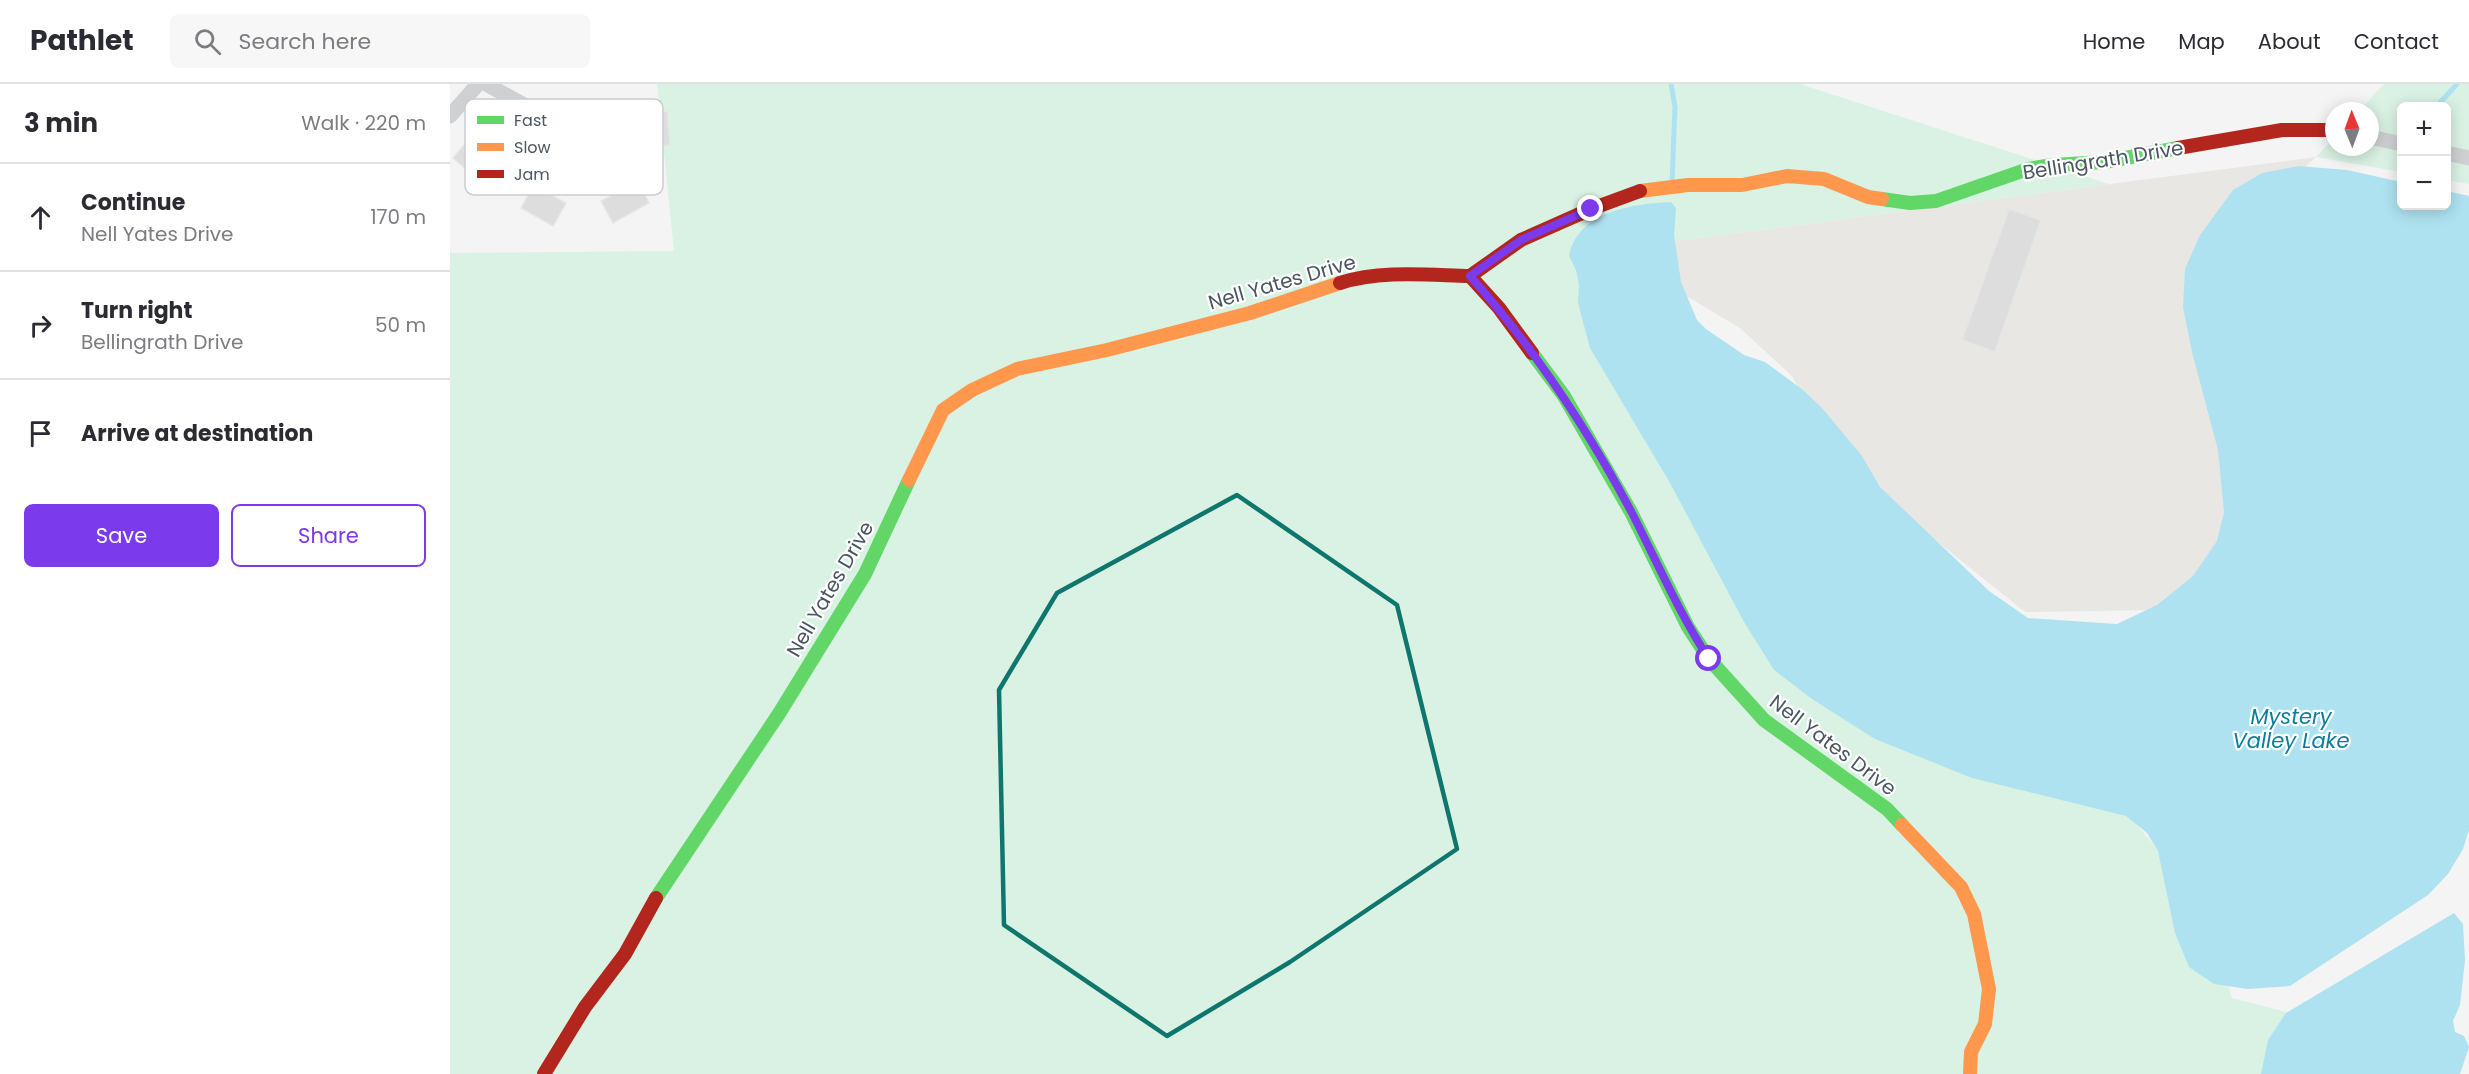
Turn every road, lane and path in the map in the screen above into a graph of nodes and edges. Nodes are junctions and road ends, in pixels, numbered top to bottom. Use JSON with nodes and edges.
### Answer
{"nodes":[{"id":1,"x":478,"y":84,"type":"edge"},
{"id":2,"x":486,"y":84,"type":"edge"},
{"id":3,"x":513,"y":99,"type":"edge"},
{"id":4,"x":450,"y":116,"type":"edge"},
{"id":5,"x":2325,"y":130,"type":"edge"},
{"id":6,"x":2379,"y":139,"type":"edge"},
{"id":7,"x":2397,"y":143,"type":"edge"},
{"id":8,"x":2451,"y":154,"type":"edge"},
{"id":9,"x":2469,"y":158,"type":"edge"},
{"id":10,"x":1470,"y":276,"type":"junction"},
{"id":11,"x":544,"y":1074,"type":"edge"},
{"id":12,"x":1970,"y":1074,"type":"edge"}],
"edges":[{"from":1,"to":4,"type":"street"},
{"from":2,"to":3,"type":"street"},
{"from":5,"to":10,"type":"street","name":"Bellingrath Drive"},
{"from":6,"to":7,"type":"street"},
{"from":8,"to":9,"type":"street"},
{"from":10,"to":11,"type":"street","name":"Nell Yates Drive"},
{"from":10,"to":12,"type":"street","name":"Nell Yates Drive"}]}
